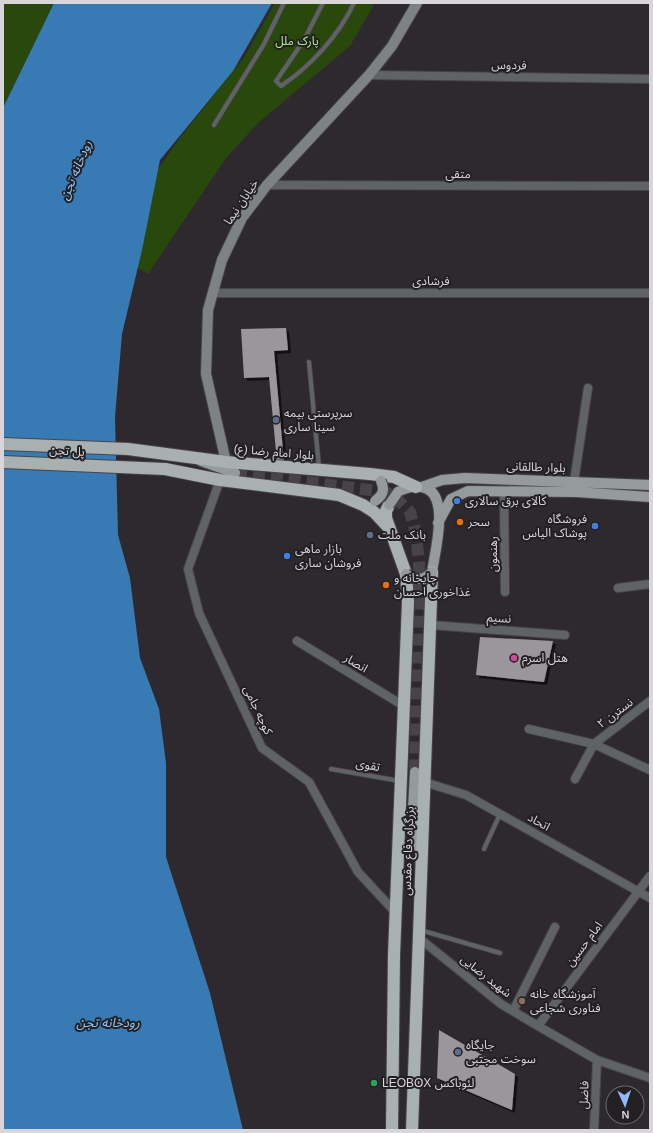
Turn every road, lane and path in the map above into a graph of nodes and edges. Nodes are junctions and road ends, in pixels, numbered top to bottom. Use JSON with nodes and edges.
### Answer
{"nodes":[{"id":1,"x":284,"y":3,"type":"edge"},
{"id":2,"x":323,"y":3,"type":"edge"},
{"id":3,"x":354,"y":3,"type":"edge"},
{"id":4,"x":417,"y":3,"type":"edge"},
{"id":5,"x":369,"y":75,"type":"junction"},
{"id":6,"x":650,"y":79,"type":"edge"},
{"id":7,"x":214,"y":125,"type":"dead end"},
{"id":8,"x":267,"y":185,"type":"junction"},
{"id":9,"x":650,"y":186,"type":"edge"},
{"id":10,"x":212,"y":293,"type":"junction"},
{"id":11,"x":650,"y":294,"type":"edge"},
{"id":12,"x":309,"y":362,"type":"dead end"},
{"id":13,"x":588,"y":388,"type":"dead end"},
{"id":14,"x":3,"y":444,"type":"edge"},
{"id":15,"x":128,"y":449,"type":"joint"},
{"id":16,"x":197,"y":459,"type":"junction"},
{"id":17,"x":3,"y":462,"type":"edge"},
{"id":18,"x":226,"y":462,"type":"junction"},
{"id":19,"x":320,"y":470,"type":"junction"},
{"id":20,"x":235,"y":473,"type":"tunnel mouth"},
{"id":21,"x":369,"y":474,"type":"junction"},
{"id":22,"x":220,"y":480,"type":"junction"},
{"id":23,"x":574,"y":482,"type":"junction"},
{"id":24,"x":650,"y":485,"type":"edge"},
{"id":25,"x":419,"y":487,"type":"junction"},
{"id":26,"x":504,"y":491,"type":"junction"},
{"id":27,"x":650,"y":497,"type":"edge"},
{"id":28,"x":360,"y":503,"type":"junction"},
{"id":29,"x":389,"y":505,"type":"joint"},
{"id":30,"x":438,"y":523,"type":"junction"},
{"id":31,"x":388,"y":527,"type":"junction"},
{"id":32,"x":432,"y":572,"type":"junction"},
{"id":33,"x":406,"y":574,"type":"junction"},
{"id":34,"x":650,"y":584,"type":"edge"},
{"id":35,"x":618,"y":588,"type":"dead end"},
{"id":36,"x":428,"y":590,"type":"junction"},
{"id":37,"x":409,"y":591,"type":"junction"},
{"id":38,"x":505,"y":592,"type":"dead end"},
{"id":39,"x":431,"y":625,"type":"junction"},
{"id":40,"x":565,"y":635,"type":"dead end"},
{"id":41,"x":297,"y":641,"type":"dead end"},
{"id":42,"x":650,"y":702,"type":"edge"},
{"id":43,"x":404,"y":706,"type":"junction"},
{"id":44,"x":529,"y":730,"type":"dead end"},
{"id":45,"x":594,"y":744,"type":"junction"},
{"id":46,"x":331,"y":769,"type":"dead end"},
{"id":47,"x":650,"y":770,"type":"edge"},
{"id":48,"x":415,"y":772,"type":"tunnel mouth"},
{"id":49,"x":575,"y":779,"type":"dead end"},
{"id":50,"x":401,"y":781,"type":"junction"},
{"id":51,"x":424,"y":782,"type":"junction"},
{"id":52,"x":500,"y":814,"type":"junction"},
{"id":53,"x":484,"y":849,"type":"dead end"},
{"id":54,"x":421,"y":867,"type":"junction"},
{"id":55,"x":650,"y":876,"type":"edge"},
{"id":56,"x":639,"y":890,"type":"junction"},
{"id":57,"x":650,"y":898,"type":"edge"},
{"id":58,"x":396,"y":913,"type":"junction"},
{"id":59,"x":555,"y":927,"type":"dead end"},
{"id":60,"x":419,"y":934,"type":"junction"},
{"id":61,"x":500,"y":953,"type":"dead end"},
{"id":62,"x":513,"y":1011,"type":"junction"},
{"id":63,"x":538,"y":1026,"type":"junction"},
{"id":64,"x":597,"y":1060,"type":"junction"},
{"id":65,"x":650,"y":1078,"type":"edge"},
{"id":66,"x":392,"y":1130,"type":"edge"},
{"id":67,"x":412,"y":1130,"type":"edge"},
{"id":68,"x":594,"y":1130,"type":"edge"}],
"edges":[{"from":1,"to":7,"type":"lane"},
{"from":2,"to":3,"type":"lane"},
{"from":4,"to":5,"type":"street","name":"خیابان نیما"},
{"from":5,"to":6,"type":"street","name":"فردوس"},
{"from":5,"to":8,"type":"street","name":"خیابان نیما"},
{"from":8,"to":9,"type":"street","name":"متقی"},
{"from":8,"to":10,"type":"street","name":"خیابان نیما"},
{"from":10,"to":11,"type":"street","name":"فرشادی"},
{"from":10,"to":18,"type":"street","name":"خیابان نیما"},
{"from":12,"to":19,"type":"lane"},
{"from":13,"to":23,"type":"street"},
{"from":14,"to":15,"type":"highway","name":"پل تجن"},
{"from":15,"to":16,"type":"highway","name":"بلوار امام رضا (ع)"},
{"from":16,"to":18,"type":"highway","name":"بلوار امام رضا (ع)"},
{"from":16,"to":20,"type":"main road"},
{"from":17,"to":22,"type":"highway","name":"پل تجن"},
{"from":18,"to":19,"type":"highway","name":"بلوار امام رضا (ع)"},
{"from":19,"to":21,"type":"highway","name":"بلوار امام رضا (ع)"},
{"from":21,"to":25,"type":"highway","name":"بلوار امام رضا (ع)"},
{"from":21,"to":28,"type":"main road","bridge":true},
{"from":22,"to":28,"type":"highway"},
{"from":22,"to":58,"type":"street","name":"کوچه جامی"},
{"from":23,"to":24,"type":"main road","name":"بلوار طالقانی"},
{"from":23,"to":25,"type":"main road","name":"بلوار طالقانی"},
{"from":25,"to":29,"type":"main road","name":"بلوار طالقانی","bridge":true},
{"from":25,"to":30,"type":"main road"},
{"from":26,"to":27,"type":"main road","name":"بلوار طالقانی"},
{"from":26,"to":30,"type":"main road","name":"بلوار طالقانی"},
{"from":26,"to":38,"type":"street","name":"رهنمون"},
{"from":28,"to":31,"type":"highway"},
{"from":29,"to":31,"type":"highway"},
{"from":30,"to":32,"type":"main road"},
{"from":31,"to":33,"type":"highway","name":"بزرگراه دفاع مقدس"},
{"from":32,"to":33,"type":"main road","bridge":true},
{"from":32,"to":36,"type":"highway","name":"بزرگراه دفاع مقدس"},
{"from":33,"to":37,"type":"highway","name":"بزرگراه دفاع مقدس"},
{"from":34,"to":35,"type":"street"},
{"from":36,"to":37,"type":"main road"},
{"from":36,"to":39,"type":"highway","name":"بزرگراه دفاع مقدس"},
{"from":37,"to":43,"type":"highway","name":"بزرگراه دفاع مقدس"},
{"from":39,"to":40,"type":"street","name":"نسیم"},
{"from":39,"to":51,"type":"highway","name":"بزرگراه دفاع مقدس"},
{"from":41,"to":43,"type":"street","name":"انصار"},
{"from":42,"to":45,"type":"street","name":"نسترن ۲"},
{"from":43,"to":50,"type":"highway","name":"بزرگراه دفاع مقدس"},
{"from":44,"to":45,"type":"street"},
{"from":45,"to":47,"type":"street"},
{"from":45,"to":49,"type":"street"},
{"from":46,"to":50,"type":"lane","name":"تقوی"},
{"from":48,"to":54,"type":"main road"},
{"from":50,"to":58,"type":"highway","name":"بزرگراه دفاع مقدس"},
{"from":51,"to":52,"type":"street","name":"اتحاد"},
{"from":51,"to":54,"type":"highway","name":"بزرگراه دفاع مقدس"},
{"from":52,"to":53,"type":"lane"},
{"from":52,"to":56,"type":"street","name":"اتحاد"},
{"from":54,"to":60,"type":"highway","name":"بزرگراه دفاع مقدس"},
{"from":55,"to":56,"type":"street","name":"امام حسین"},
{"from":56,"to":57,"type":"street","name":"اتحاد"},
{"from":56,"to":63,"type":"street","name":"امام حسین"},
{"from":58,"to":66,"type":"highway","name":"بزرگراه دفاع مقدس"},
{"from":59,"to":62,"type":"street"},
{"from":60,"to":61,"type":"lane"},
{"from":60,"to":62,"type":"street","name":"شهید رضایی"},
{"from":60,"to":67,"type":"highway","name":"بزرگراه دفاع مقدس"},
{"from":62,"to":63,"type":"street","name":"شهید رضایی"},
{"from":63,"to":64,"type":"street","name":"شهید رضایی"},
{"from":64,"to":65,"type":"street","name":"شهید رضایی"},
{"from":64,"to":68,"type":"street","name":"فاضل"}]}
